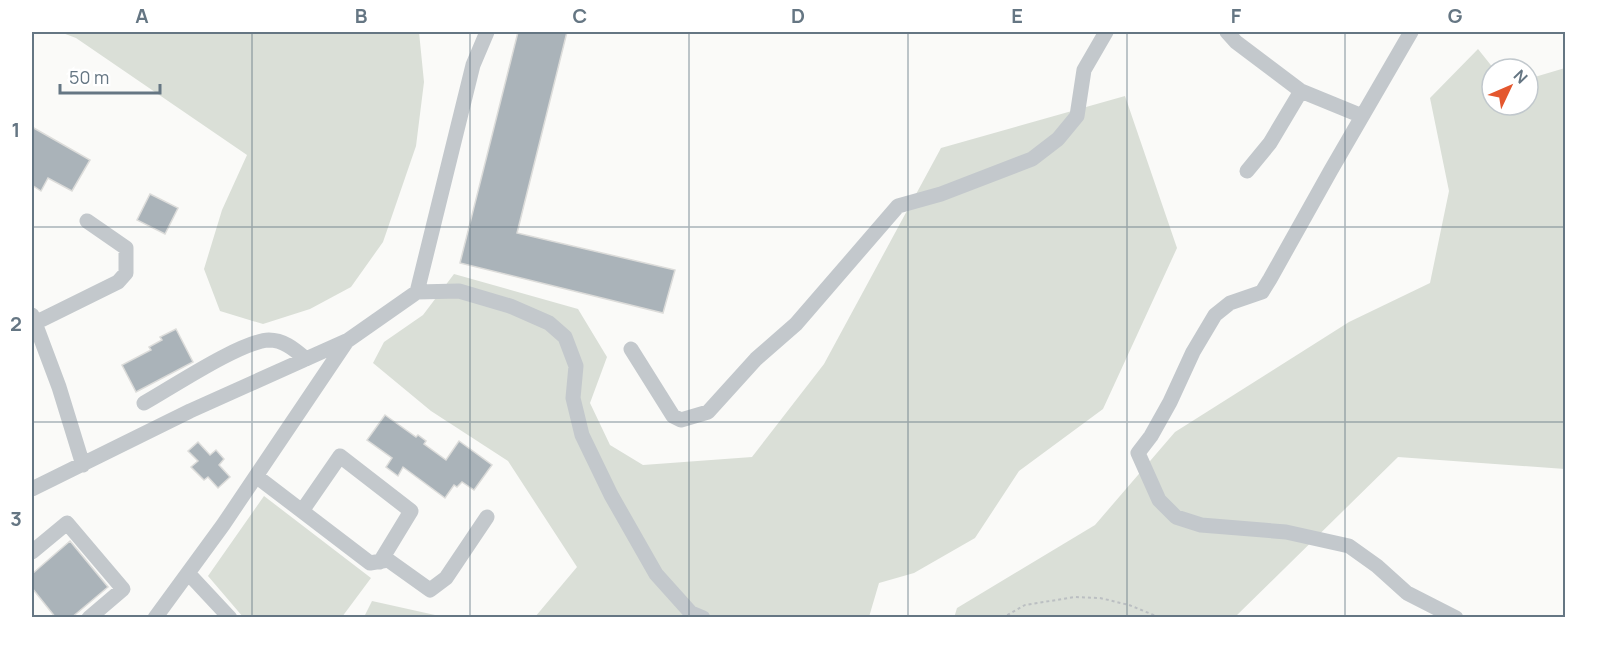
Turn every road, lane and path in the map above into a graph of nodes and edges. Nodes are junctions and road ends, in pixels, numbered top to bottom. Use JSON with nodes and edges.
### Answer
{"nodes":[{"id":1,"x":487,"y":32,"type":"edge"},
{"id":2,"x":1106,"y":32,"type":"edge"},
{"id":3,"x":1227,"y":32,"type":"edge"},
{"id":4,"x":1411,"y":32,"type":"edge"},
{"id":5,"x":1301,"y":91,"type":"junction"},
{"id":6,"x":1362,"y":116,"type":"junction"},
{"id":7,"x":1247,"y":171,"type":"dead end"},
{"id":8,"x":87,"y":221,"type":"dead end"},
{"id":9,"x":417,"y":292,"type":"junction"},
{"id":10,"x":33,"y":319,"type":"edge"},
{"id":11,"x":347,"y":341,"type":"junction"},
{"id":12,"x":631,"y":349,"type":"dead end"},
{"id":13,"x":306,"y":359,"type":"junction"},
{"id":14,"x":144,"y":403,"type":"dead end"},
{"id":15,"x":83,"y":465,"type":"junction"},
{"id":16,"x":256,"y":476,"type":"junction"},
{"id":17,"x":32,"y":489,"type":"edge"},
{"id":18,"x":302,"y":511,"type":"junction"},
{"id":19,"x":487,"y":517,"type":"dead end"},
{"id":20,"x":32,"y":552,"type":"edge"},
{"id":21,"x":380,"y":562,"type":"junction"},
{"id":22,"x":188,"y":573,"type":"junction"},
{"id":23,"x":89,"y":618,"type":"edge"},
{"id":24,"x":155,"y":618,"type":"edge"},
{"id":25,"x":230,"y":618,"type":"edge"},
{"id":26,"x":703,"y":618,"type":"edge"},
{"id":27,"x":1002,"y":618,"type":"edge"},
{"id":28,"x":1161,"y":618,"type":"edge"},
{"id":29,"x":1456,"y":618,"type":"edge"}],
"edges":[{"from":1,"to":9,"type":"street"},
{"from":2,"to":12,"type":"street"},
{"from":3,"to":5,"type":"street"},
{"from":4,"to":6,"type":"street"},
{"from":5,"to":6,"type":"street"},
{"from":5,"to":7,"type":"street"},
{"from":6,"to":29,"type":"street"},
{"from":8,"to":10,"type":"street"},
{"from":9,"to":11,"type":"street"},
{"from":9,"to":26,"type":"street"},
{"from":10,"to":15,"type":"street"},
{"from":11,"to":13,"type":"street"},
{"from":11,"to":16,"type":"street"},
{"from":13,"to":14,"type":"street"},
{"from":13,"to":15,"type":"street"},
{"from":15,"to":17,"type":"street"},
{"from":16,"to":18,"type":"street"},
{"from":16,"to":22,"type":"street"},
{"from":18,"to":21,"type":"street"},
{"from":18,"to":21,"type":"street"},
{"from":19,"to":21,"type":"street"},
{"from":20,"to":23,"type":"street"},
{"from":22,"to":24,"type":"street"},
{"from":22,"to":25,"type":"street"},
{"from":27,"to":28,"type":"path"}]}
